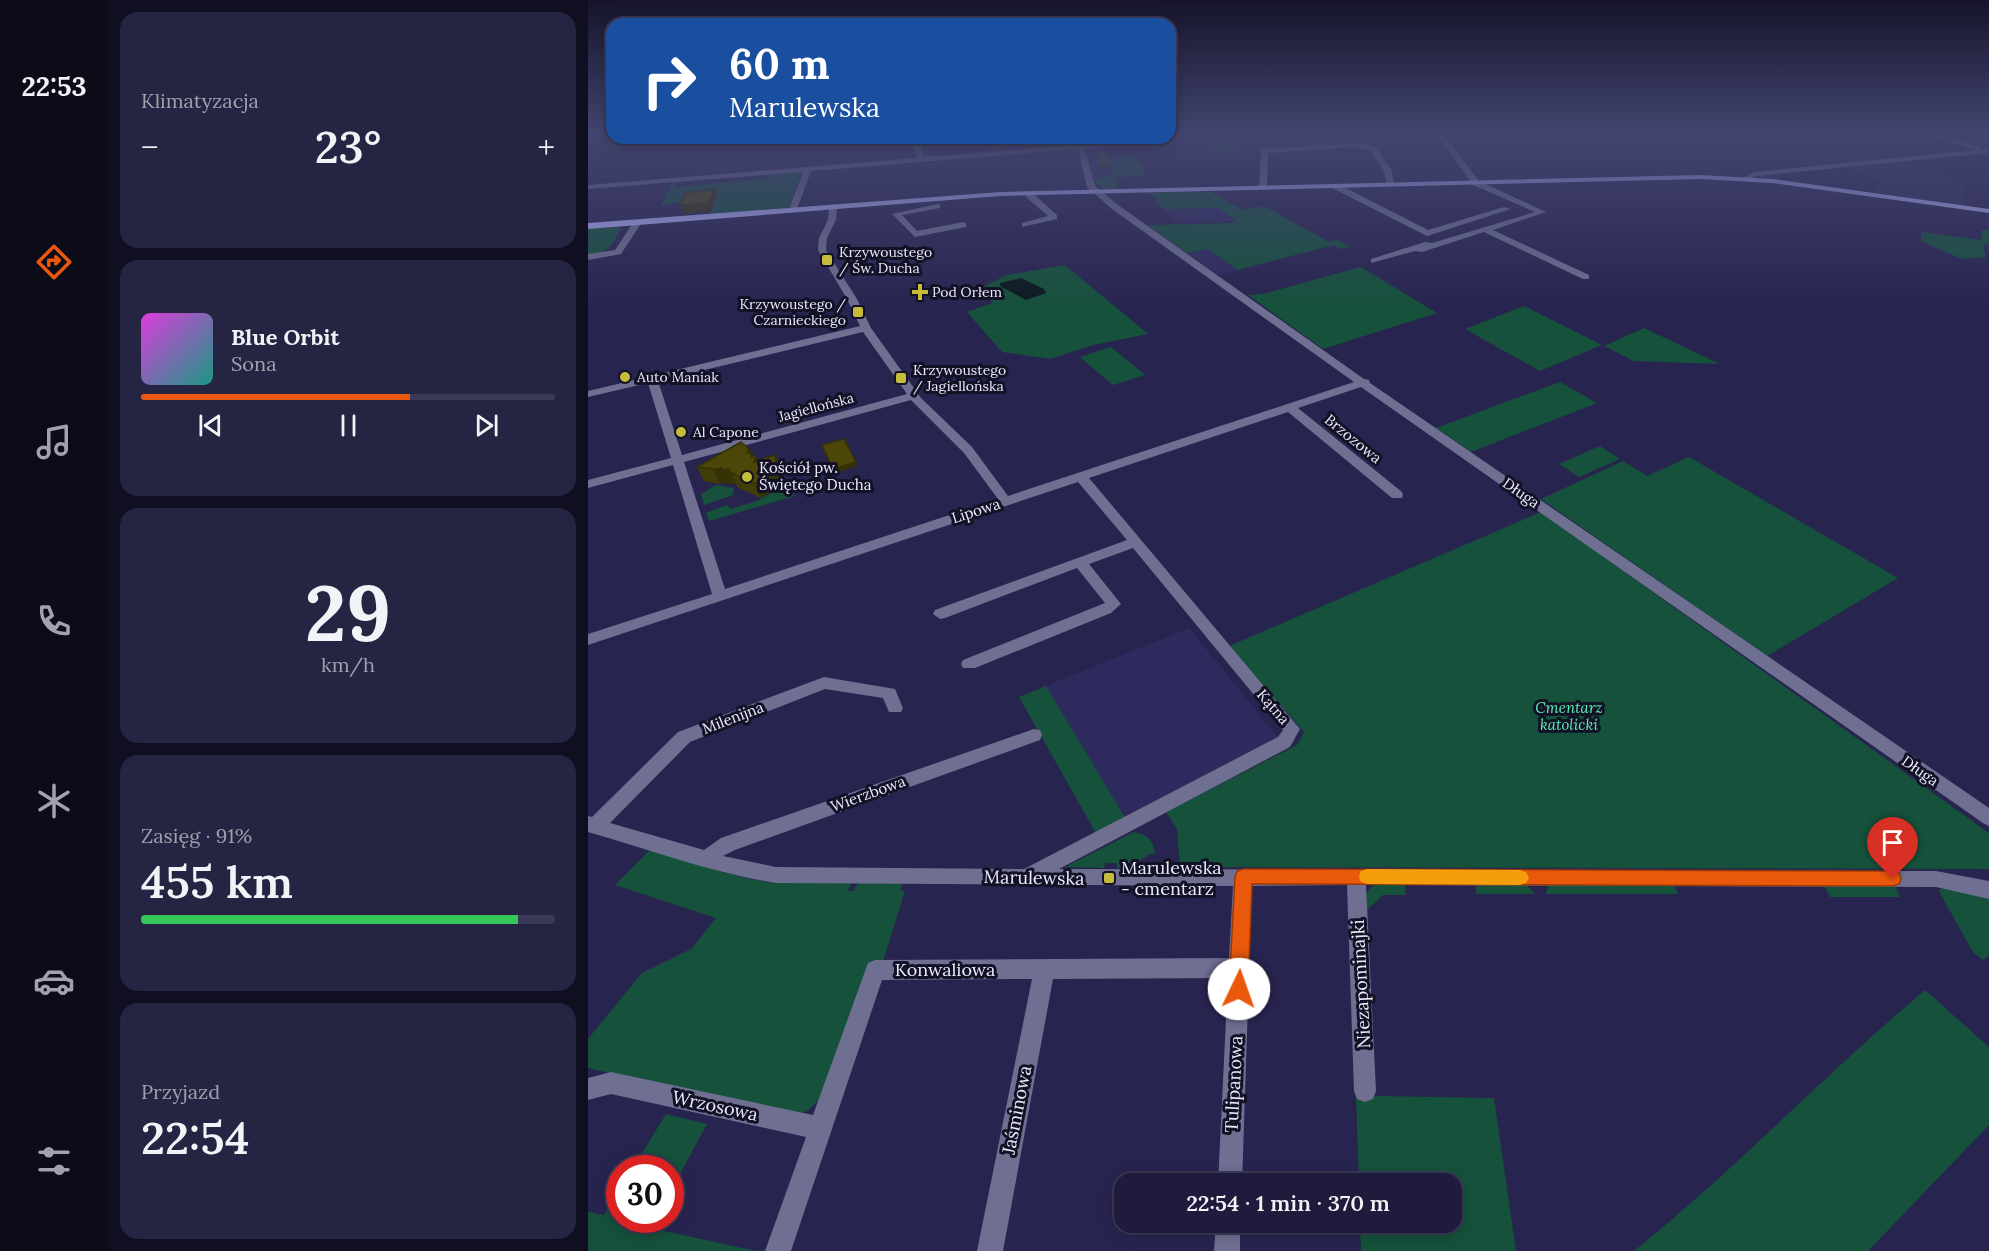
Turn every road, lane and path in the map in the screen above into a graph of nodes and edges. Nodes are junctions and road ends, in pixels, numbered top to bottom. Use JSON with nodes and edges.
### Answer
{"nodes":[{"id":1,"x":799,"y":192,"type":"edge"},
{"id":2,"x":1070,"y":192,"type":"edge"},
{"id":3,"x":1095,"y":192,"type":"edge"},
{"id":4,"x":1347,"y":192,"type":"edge"},
{"id":5,"x":1497,"y":192,"type":"edge"},
{"id":6,"x":1851,"y":192,"type":"edge"},
{"id":7,"x":1030,"y":193,"type":"junction"},
{"id":8,"x":935,"y":202,"type":"junction"},
{"id":9,"x":833,"y":206,"type":"junction"},
{"id":10,"x":792,"y":209,"type":"junction"},
{"id":11,"x":1507,"y":210,"type":"dead end"},
{"id":12,"x":1989,"y":211,"type":"edge"},
{"id":13,"x":944,"y":212,"type":"dead end"},
{"id":14,"x":951,"y":219,"type":"dead end"},
{"id":15,"x":638,"y":222,"type":"junction"},
{"id":16,"x":1025,"y":225,"type":"dead end"},
{"id":17,"x":588,"y":226,"type":"edge"},
{"id":18,"x":1486,"y":230,"type":"junction"},
{"id":19,"x":1427,"y":233,"type":"junction"},
{"id":20,"x":1419,"y":250,"type":"dead end"},
{"id":21,"x":588,"y":257,"type":"edge"},
{"id":22,"x":1374,"y":261,"type":"dead end"},
{"id":23,"x":1586,"y":277,"type":"dead end"},
{"id":24,"x":866,"y":328,"type":"junction"},
{"id":25,"x":652,"y":379,"type":"junction"},
{"id":26,"x":1365,"y":382,"type":"junction"},
{"id":27,"x":588,"y":394,"type":"edge"},
{"id":28,"x":914,"y":396,"type":"junction"},
{"id":29,"x":1289,"y":407,"type":"junction"},
{"id":30,"x":678,"y":460,"type":"junction"},
{"id":31,"x":1081,"y":477,"type":"junction"},
{"id":32,"x":588,"y":484,"type":"edge"},
{"id":33,"x":1397,"y":495,"type":"dead end"},
{"id":34,"x":1006,"y":502,"type":"junction"},
{"id":35,"x":1135,"y":542,"type":"junction"},
{"id":36,"x":1080,"y":563,"type":"junction"},
{"id":37,"x":720,"y":596,"type":"junction"},
{"id":38,"x":940,"y":614,"type":"dead end"},
{"id":39,"x":588,"y":640,"type":"edge"},
{"id":40,"x":969,"y":664,"type":"dead end"},
{"id":41,"x":895,"y":708,"type":"dead end"},
{"id":42,"x":1034,"y":735,"type":"dead end"},
{"id":43,"x":1989,"y":818,"type":"edge"},
{"id":44,"x":591,"y":825,"type":"edge"},
{"id":45,"x":706,"y":860,"type":"junction"},
{"id":46,"x":1356,"y":876,"type":"junction"},
{"id":47,"x":1243,"y":877,"type":"junction"},
{"id":48,"x":1026,"y":878,"type":"junction"},
{"id":49,"x":1989,"y":890,"type":"edge"},
{"id":50,"x":1240,"y":968,"type":"junction"},
{"id":51,"x":1044,"y":969,"type":"junction"},
{"id":52,"x":588,"y":1089,"type":"edge"},
{"id":53,"x":1365,"y":1091,"type":"dead end"},
{"id":54,"x":819,"y":1128,"type":"junction"},
{"id":55,"x":1231,"y":1173,"type":"edge"},
{"id":56,"x":1228,"y":1233,"type":"edge"},
{"id":57,"x":778,"y":1251,"type":"edge"},
{"id":58,"x":990,"y":1251,"type":"edge"},
{"id":59,"x":1227,"y":1251,"type":"edge"}],
"edges":[{"from":1,"to":10,"type":"street"},
{"from":2,"to":7,"type":"main road"},
{"from":3,"to":26,"type":"street","name":"Długa"},
{"from":4,"to":19,"type":"street"},
{"from":5,"to":18,"type":"street"},
{"from":6,"to":12,"type":"main road"},
{"from":7,"to":8,"type":"main road"},
{"from":7,"to":16,"type":"street"},
{"from":8,"to":9,"type":"main road"},
{"from":8,"to":13,"type":"street"},
{"from":8,"to":14,"type":"street"},
{"from":9,"to":10,"type":"main road"},
{"from":9,"to":24,"type":"street"},
{"from":10,"to":15,"type":"main road"},
{"from":11,"to":19,"type":"street"},
{"from":15,"to":17,"type":"main road"},
{"from":15,"to":21,"type":"street"},
{"from":18,"to":20,"type":"street"},
{"from":18,"to":23,"type":"street"},
{"from":19,"to":22,"type":"street"},
{"from":24,"to":25,"type":"street"},
{"from":24,"to":28,"type":"street"},
{"from":25,"to":27,"type":"street"},
{"from":25,"to":30,"type":"street"},
{"from":26,"to":29,"type":"street","name":"Lipowa"},
{"from":26,"to":43,"type":"street","name":"Długa"},
{"from":28,"to":30,"type":"street","name":"Jagiellońska"},
{"from":28,"to":34,"type":"street"},
{"from":29,"to":31,"type":"street","name":"Lipowa"},
{"from":29,"to":33,"type":"street","name":"Brzozowa"},
{"from":30,"to":32,"type":"street","name":"Jagiellońska"},
{"from":30,"to":37,"type":"street"},
{"from":31,"to":34,"type":"street","name":"Lipowa"},
{"from":31,"to":35,"type":"street","name":"Kątna"},
{"from":34,"to":37,"type":"street","name":"Lipowa"},
{"from":35,"to":36,"type":"street"},
{"from":35,"to":48,"type":"street","name":"Kątna"},
{"from":36,"to":38,"type":"street"},
{"from":36,"to":40,"type":"street"},
{"from":37,"to":39,"type":"street","name":"Lipowa"},
{"from":41,"to":44,"type":"street","name":"Milenijna"},
{"from":42,"to":45,"type":"street","name":"Wierzbowa"},
{"from":44,"to":45,"type":"street","name":"Marulewska"},
{"from":45,"to":48,"type":"street","name":"Marulewska"},
{"from":46,"to":47,"type":"street","name":"Marulewska"},
{"from":46,"to":49,"type":"street","name":"Marulewska"},
{"from":46,"to":53,"type":"street","name":"Niezapominajki"},
{"from":47,"to":48,"type":"street","name":"Marulewska"},
{"from":47,"to":50,"type":"street","name":"Tulipanowa"},
{"from":50,"to":51,"type":"street","name":"Konwaliowa"},
{"from":50,"to":55,"type":"street","name":"Tulipanowa"},
{"from":51,"to":54,"type":"street","name":"Konwaliowa"},
{"from":51,"to":58,"type":"street","name":"Jaśminowa"},
{"from":52,"to":54,"type":"street","name":"Wrzosowa"},
{"from":54,"to":57,"type":"street","name":"Konwaliowa"},
{"from":56,"to":59,"type":"street"}]}
